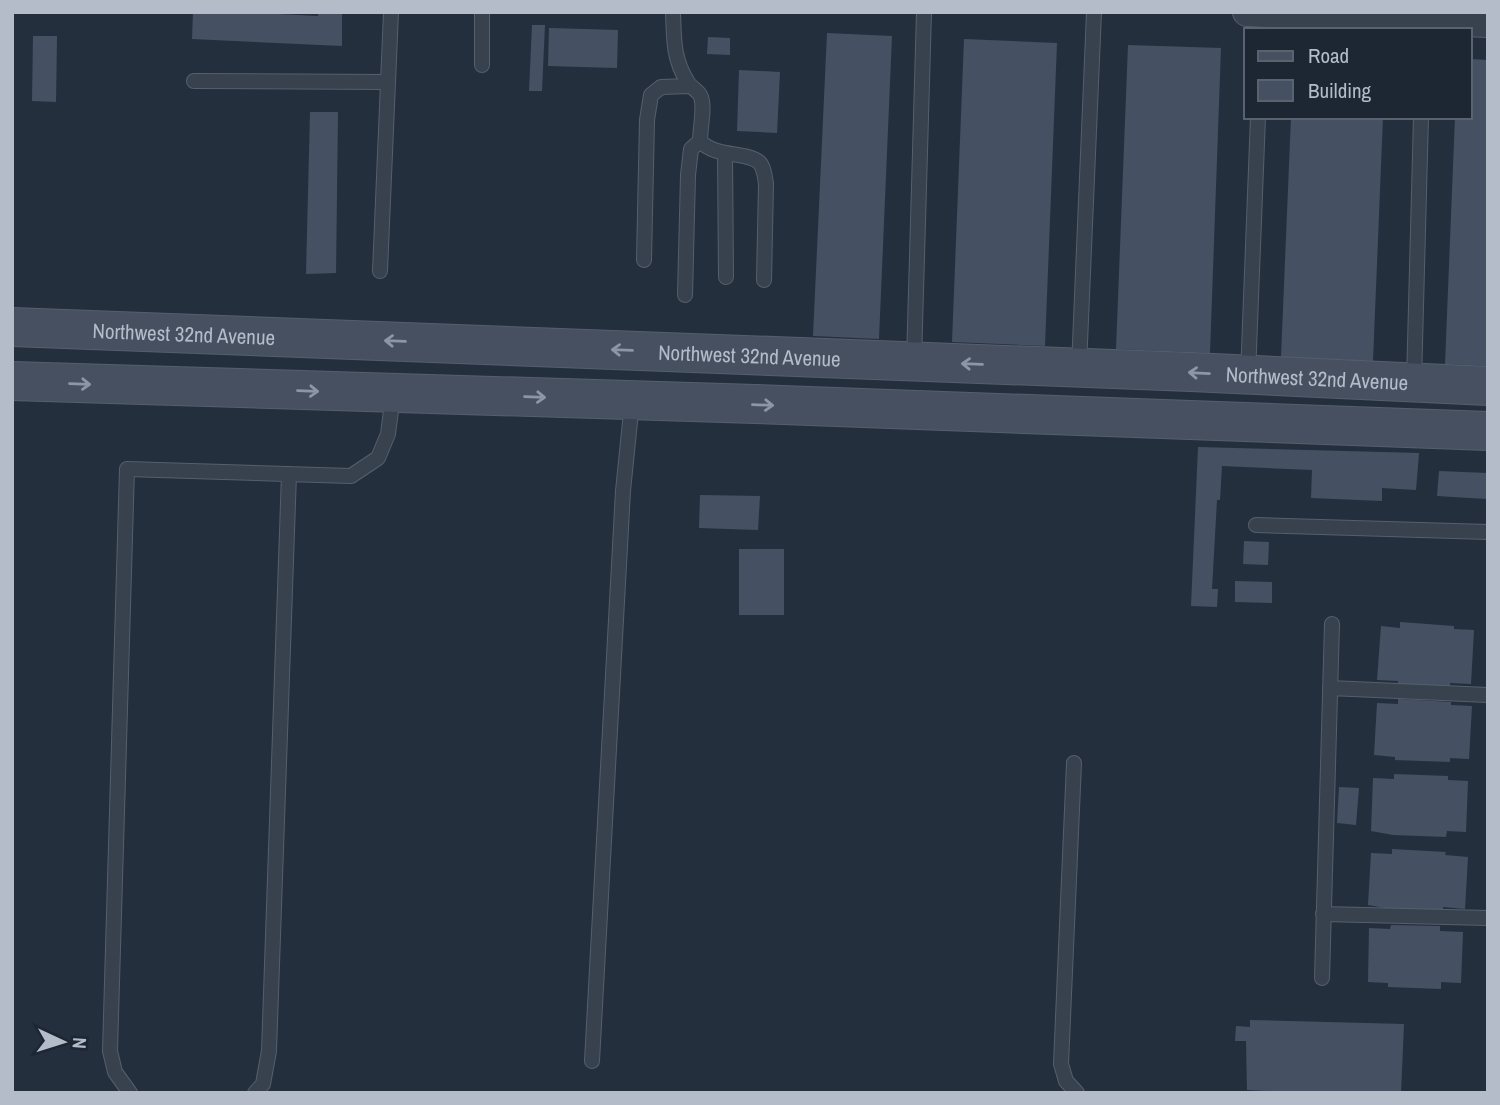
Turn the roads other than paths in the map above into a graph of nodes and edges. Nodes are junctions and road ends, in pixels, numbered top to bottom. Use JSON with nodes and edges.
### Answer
{"nodes":[{"id":1,"x":391,"y":12,"type":"edge"},
{"id":2,"x":482,"y":12,"type":"edge"},
{"id":3,"x":673,"y":12,"type":"edge"},
{"id":4,"x":924,"y":12,"type":"edge"},
{"id":5,"x":1094,"y":12,"type":"edge"},
{"id":6,"x":1247,"y":12,"type":"edge"},
{"id":7,"x":1262,"y":13,"type":"edge"},
{"id":8,"x":1488,"y":23,"type":"edge"},
{"id":9,"x":1424,"y":25,"type":"edge"},
{"id":10,"x":482,"y":65,"type":"dead end"},
{"id":11,"x":194,"y":81,"type":"dead end"},
{"id":12,"x":388,"y":82,"type":"junction"},
{"id":13,"x":689,"y":86,"type":"junction"},
{"id":14,"x":1258,"y":119,"type":"edge"},
{"id":15,"x":1421,"y":119,"type":"edge"},
{"id":16,"x":700,"y":141,"type":"junction"},
{"id":17,"x":725,"y":153,"type":"junction"},
{"id":18,"x":644,"y":260,"type":"dead end"},
{"id":19,"x":380,"y":271,"type":"dead end"},
{"id":20,"x":726,"y":277,"type":"dead end"},
{"id":21,"x":764,"y":280,"type":"dead end"},
{"id":22,"x":685,"y":295,"type":"dead end"},
{"id":23,"x":12,"y":327,"type":"edge"},
{"id":24,"x":914,"y":362,"type":"junction"},
{"id":25,"x":1079,"y":368,"type":"junction"},
{"id":26,"x":1248,"y":375,"type":"junction"},
{"id":27,"x":12,"y":381,"type":"edge"},
{"id":28,"x":1414,"y":383,"type":"junction"},
{"id":29,"x":1488,"y":386,"type":"edge"},
{"id":30,"x":393,"y":393,"type":"junction"},
{"id":31,"x":632,"y":400,"type":"junction"},
{"id":32,"x":1488,"y":431,"type":"edge"},
{"id":33,"x":289,"y":474,"type":"junction"},
{"id":34,"x":1256,"y":526,"type":"dead end"},
{"id":35,"x":1488,"y":532,"type":"edge"},
{"id":36,"x":1332,"y":624,"type":"dead end"},
{"id":37,"x":1330,"y":688,"type":"junction"},
{"id":38,"x":1488,"y":695,"type":"edge"},
{"id":39,"x":1074,"y":763,"type":"dead end"},
{"id":40,"x":1323,"y":914,"type":"junction"},
{"id":41,"x":1488,"y":918,"type":"edge"},
{"id":42,"x":1322,"y":978,"type":"dead end"},
{"id":43,"x":592,"y":1060,"type":"dead end"},
{"id":44,"x":130,"y":1093,"type":"edge"},
{"id":45,"x":256,"y":1093,"type":"edge"},
{"id":46,"x":1077,"y":1093,"type":"edge"}],
"edges":[{"from":1,"to":12,"type":"lane"},
{"from":2,"to":10,"type":"lane"},
{"from":3,"to":13,"type":"lane"},
{"from":4,"to":24,"type":"lane"},
{"from":5,"to":25,"type":"lane"},
{"from":6,"to":7,"type":"street"},
{"from":7,"to":9,"type":"street"},
{"from":8,"to":9,"type":"street"},
{"from":11,"to":12,"type":"lane"},
{"from":12,"to":19,"type":"lane"},
{"from":13,"to":16,"type":"lane"},
{"from":13,"to":18,"type":"lane"},
{"from":14,"to":26,"type":"lane"},
{"from":15,"to":28,"type":"lane"},
{"from":16,"to":17,"type":"lane"},
{"from":16,"to":22,"type":"lane"},
{"from":17,"to":20,"type":"lane"},
{"from":17,"to":21,"type":"lane"},
{"from":24,"to":23,"type":"main road","name":"Northwest 32nd Avenue","one_way":true},
{"from":25,"to":24,"type":"main road","name":"Northwest 32nd Avenue","one_way":true},
{"from":26,"to":25,"type":"main road","name":"Northwest 32nd Avenue","one_way":true},
{"from":26,"to":28,"type":"main road","name":"Northwest 32nd Avenue"},
{"from":27,"to":30,"type":"main road","one_way":true},
{"from":28,"to":29,"type":"main road","name":"Northwest 32nd Avenue"},
{"from":30,"to":31,"type":"main road","one_way":true},
{"from":30,"to":33,"type":"lane"},
{"from":31,"to":32,"type":"main road","one_way":true},
{"from":31,"to":43,"type":"lane"},
{"from":33,"to":44,"type":"lane"},
{"from":33,"to":45,"type":"lane"},
{"from":34,"to":35,"type":"lane"},
{"from":36,"to":37,"type":"lane"},
{"from":37,"to":38,"type":"lane"},
{"from":37,"to":40,"type":"lane"},
{"from":39,"to":46,"type":"lane"},
{"from":40,"to":41,"type":"lane"},
{"from":40,"to":42,"type":"lane"}]}
